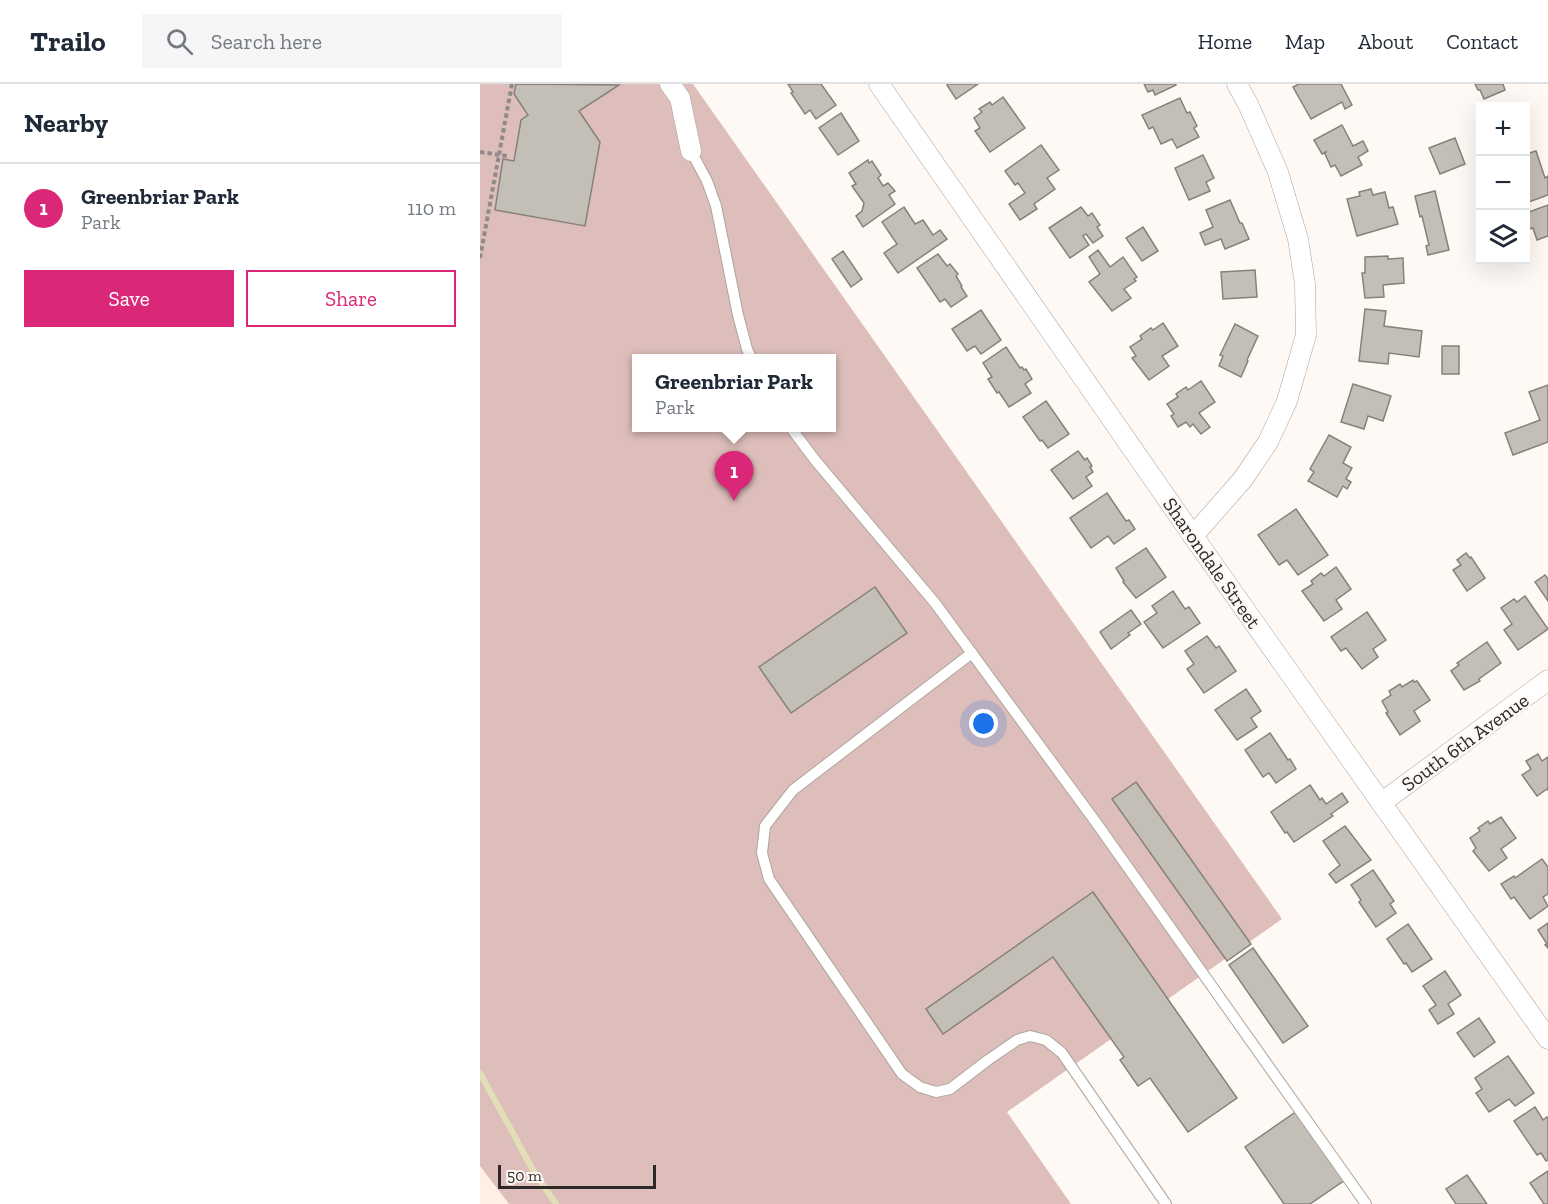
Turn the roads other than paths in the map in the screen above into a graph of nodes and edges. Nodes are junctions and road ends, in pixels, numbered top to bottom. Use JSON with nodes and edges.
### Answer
{"nodes":[{"id":1,"x":670,"y":84,"type":"edge"},
{"id":2,"x":879,"y":84,"type":"edge"},
{"id":3,"x":1237,"y":84,"type":"edge"},
{"id":4,"x":691,"y":151,"type":"joint"},
{"id":5,"x":749,"y":354,"type":"edge"},
{"id":6,"x":794,"y":432,"type":"edge"},
{"id":7,"x":1193,"y":536,"type":"junction"},
{"id":8,"x":972,"y":653,"type":"junction"},
{"id":9,"x":1548,"y":680,"type":"edge"},
{"id":10,"x":1381,"y":803,"type":"junction"},
{"id":11,"x":1548,"y":1039,"type":"edge"},
{"id":12,"x":1166,"y":1204,"type":"edge"},
{"id":13,"x":1366,"y":1204,"type":"edge"}],
"edges":[{"from":1,"to":4,"type":"street"},
{"from":2,"to":7,"type":"street","name":"Sharondale Street"},
{"from":3,"to":7,"type":"street"},
{"from":4,"to":5,"type":"lane"},
{"from":6,"to":8,"type":"lane"},
{"from":7,"to":10,"type":"street","name":"Sharondale Street"},
{"from":8,"to":12,"type":"lane"},
{"from":8,"to":13,"type":"lane"},
{"from":9,"to":10,"type":"street","name":"South 6th Avenue"},
{"from":10,"to":11,"type":"street","name":"Sharondale Street"}]}
